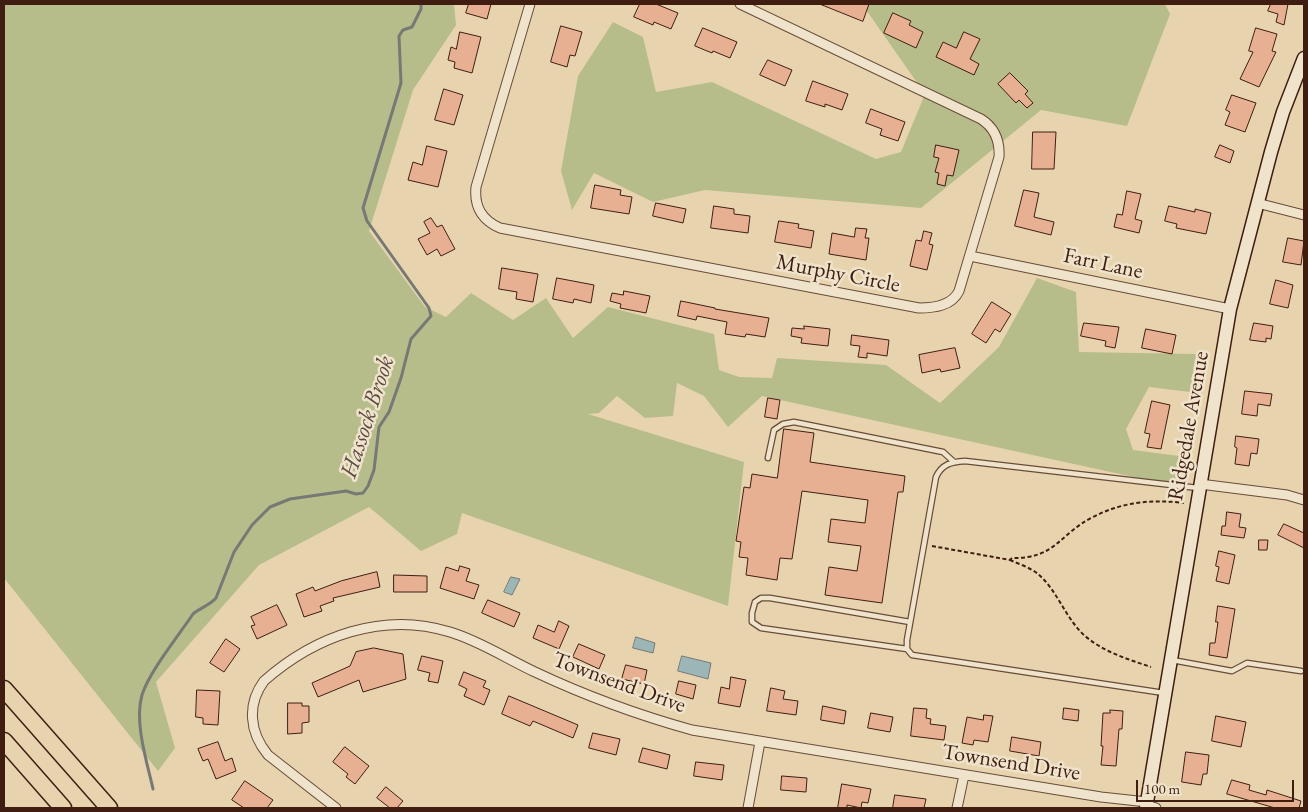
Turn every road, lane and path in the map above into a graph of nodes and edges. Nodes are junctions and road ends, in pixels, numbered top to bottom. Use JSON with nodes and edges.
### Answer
{"nodes":[{"id":1,"x":530,"y":4,"type":"edge"},
{"id":2,"x":740,"y":4,"type":"edge"},
{"id":3,"x":1304,"y":58,"type":"edge"},
{"id":4,"x":1257,"y":203,"type":"junction"},
{"id":5,"x":1304,"y":215,"type":"edge"},
{"id":6,"x":970,"y":256,"type":"junction"},
{"id":7,"x":1230,"y":309,"type":"junction"},
{"id":8,"x":768,"y":458,"type":"dead end"},
{"id":9,"x":954,"y":462,"type":"junction"},
{"id":10,"x":1199,"y":486,"type":"junction"},
{"id":11,"x":1304,"y":500,"type":"edge"},
{"id":12,"x":1184,"y":503,"type":"dead end"},
{"id":13,"x":929,"y":546,"type":"dead end"},
{"id":14,"x":1010,"y":560,"type":"junction"},
{"id":15,"x":910,"y":622,"type":"junction"},
{"id":16,"x":907,"y":649,"type":"junction"},
{"id":17,"x":1170,"y":660,"type":"junction"},
{"id":18,"x":1151,"y":667,"type":"dead end"},
{"id":19,"x":1301,"y":671,"type":"dead end"},
{"id":20,"x":4,"y":689,"type":"edge"},
{"id":21,"x":1165,"y":694,"type":"junction"},
{"id":22,"x":4,"y":740,"type":"edge"},
{"id":23,"x":760,"y":742,"type":"junction"},
{"id":24,"x":964,"y":775,"type":"junction"},
{"id":25,"x":1149,"y":806,"type":"edge"},
{"id":26,"x":64,"y":808,"type":"edge"},
{"id":27,"x":109,"y":808,"type":"edge"},
{"id":28,"x":336,"y":808,"type":"edge"},
{"id":29,"x":748,"y":808,"type":"edge"},
{"id":30,"x":957,"y":808,"type":"edge"}],
"edges":[{"from":1,"to":6,"type":"street","name":"Murphy Circle"},
{"from":2,"to":6,"type":"street","name":"Murphy Circle"},
{"from":3,"to":4,"type":"main road","name":"Ridgedale Avenue"},
{"from":4,"to":5,"type":"street"},
{"from":4,"to":7,"type":"main road","name":"Ridgedale Avenue"},
{"from":6,"to":7,"type":"street","name":"Farr Lane"},
{"from":7,"to":10,"type":"main road","name":"Ridgedale Avenue"},
{"from":8,"to":9,"type":"lane"},
{"from":9,"to":10,"type":"lane"},
{"from":9,"to":15,"type":"lane"},
{"from":10,"to":11,"type":"street"},
{"from":10,"to":17,"type":"main road","name":"Ridgedale Avenue"},
{"from":12,"to":14,"type":"path"},
{"from":13,"to":14,"type":"path"},
{"from":14,"to":18,"type":"path"},
{"from":15,"to":16,"type":"lane"},
{"from":15,"to":16,"type":"lane"},
{"from":16,"to":21,"type":"lane"},
{"from":17,"to":19,"type":"lane"},
{"from":17,"to":21,"type":"main road","name":"Ridgedale Avenue"},
{"from":20,"to":27,"type":"highway"},
{"from":21,"to":25,"type":"main road","name":"Ridgedale Avenue"},
{"from":22,"to":26,"type":"highway"},
{"from":23,"to":24,"type":"street","name":"Townsend Drive"},
{"from":23,"to":28,"type":"street","name":"Townsend Drive"},
{"from":23,"to":29,"type":"street"},
{"from":24,"to":25,"type":"street","name":"Townsend Drive"},
{"from":24,"to":30,"type":"street"}]}
